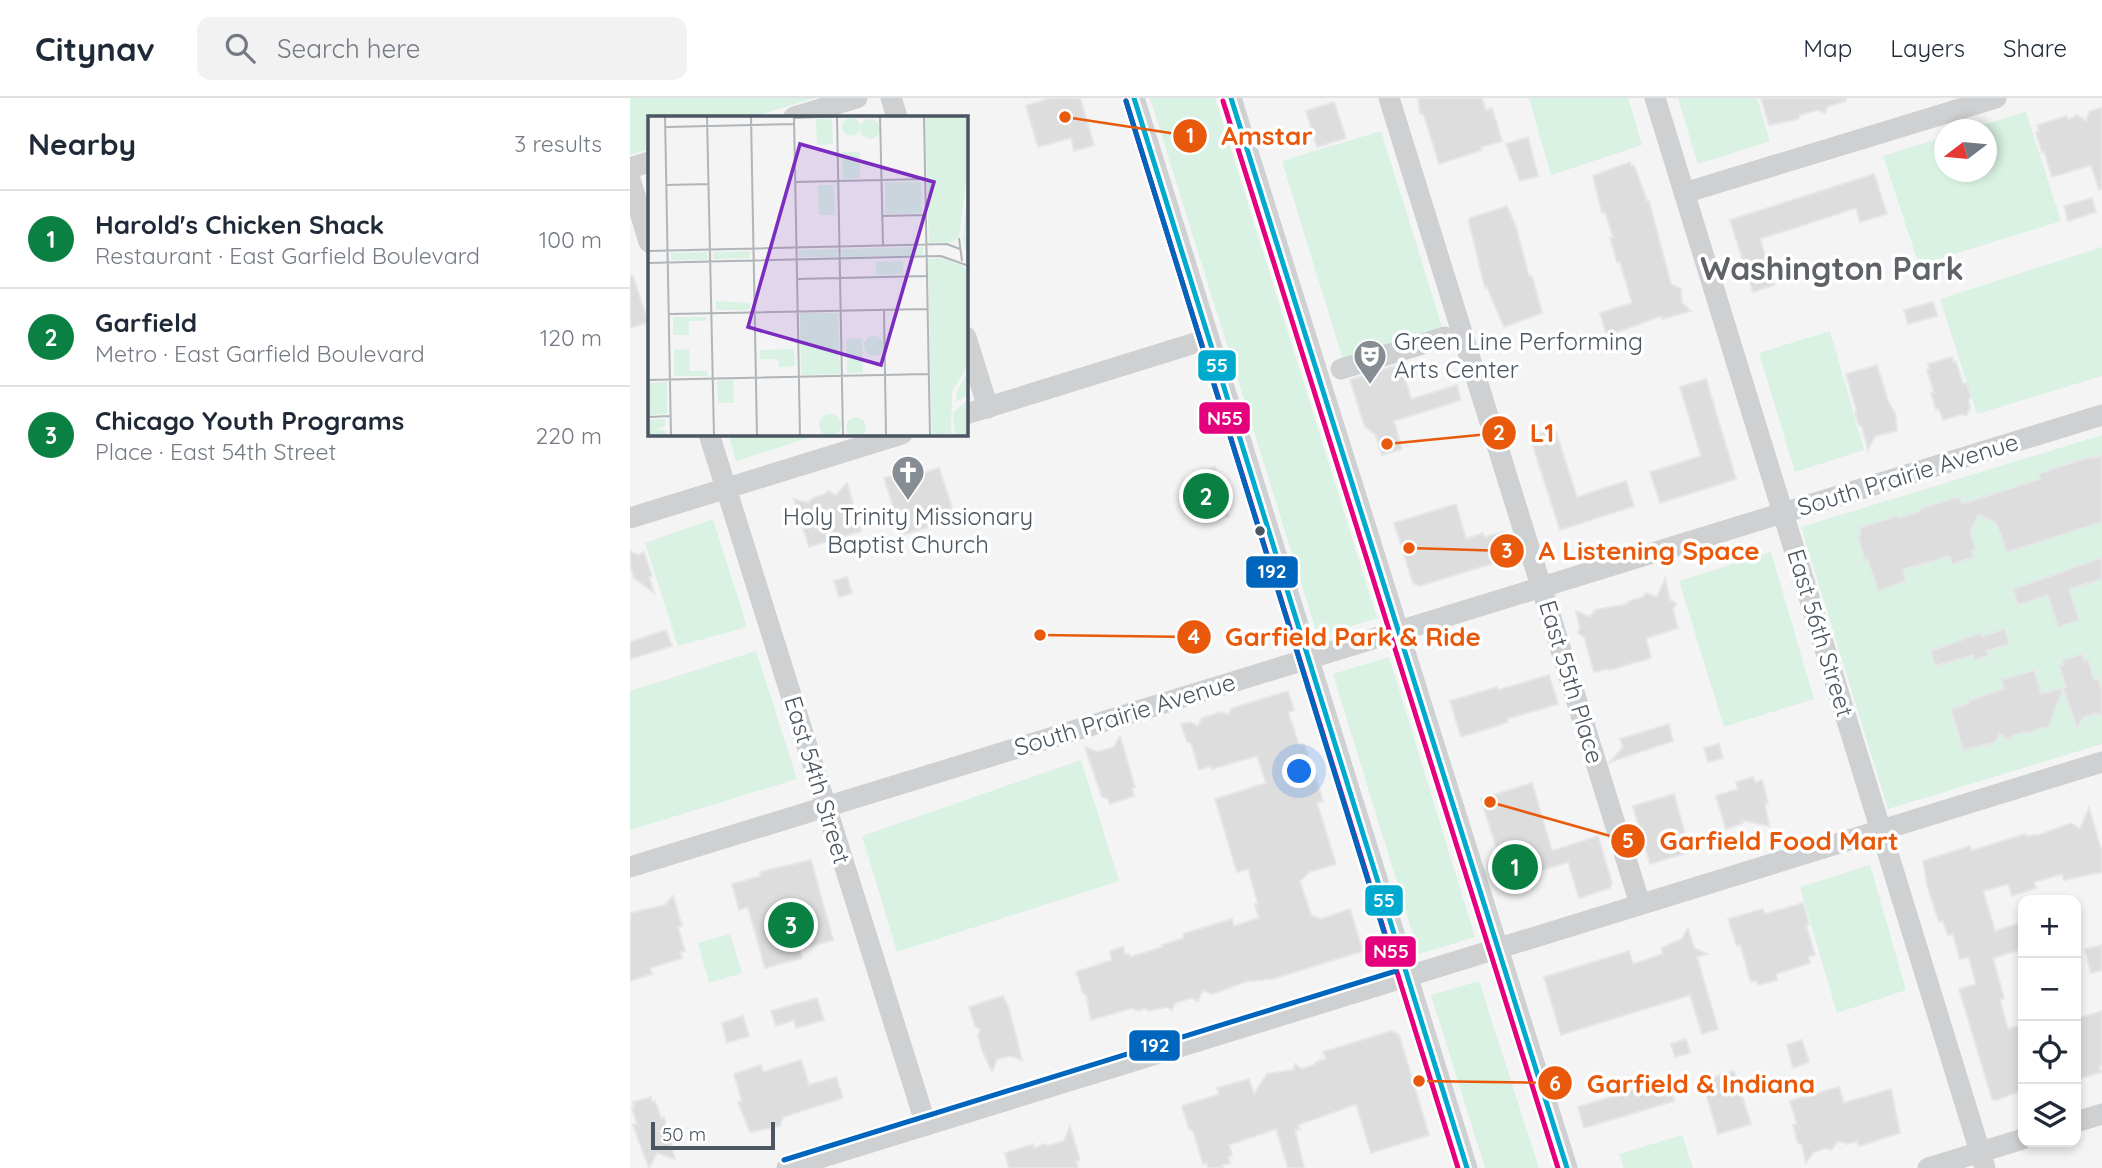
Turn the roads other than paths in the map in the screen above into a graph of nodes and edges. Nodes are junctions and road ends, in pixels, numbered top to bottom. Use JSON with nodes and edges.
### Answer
{"nodes":[{"id":1,"x":857,"y":98,"type":"edge"},
{"id":2,"x":891,"y":98,"type":"edge"},
{"id":3,"x":1134,"y":98,"type":"edge"},
{"id":4,"x":1231,"y":98,"type":"edge"},
{"id":5,"x":1389,"y":98,"type":"edge"},
{"id":6,"x":1655,"y":98,"type":"edge"},
{"id":7,"x":1996,"y":98,"type":"edge"},
{"id":8,"x":797,"y":116,"type":"edge"},
{"id":9,"x":897,"y":116,"type":"edge"},
{"id":10,"x":648,"y":162,"type":"edge"},
{"id":11,"x":630,"y":168,"type":"edge"},
{"id":12,"x":630,"y":179,"type":"edge"},
{"id":13,"x":1684,"y":193,"type":"junction"},
{"id":14,"x":648,"y":239,"type":"edge"},
{"id":15,"x":1445,"y":337,"type":"dead end"},
{"id":16,"x":1208,"y":339,"type":"junction"},
{"id":17,"x":968,"y":343,"type":"edge"},
{"id":18,"x":1341,"y":369,"type":"dead end"},
{"id":19,"x":988,"y":408,"type":"junction"},
{"id":20,"x":968,"y":413,"type":"edge"},
{"id":21,"x":2102,"y":415,"type":"edge"},
{"id":22,"x":710,"y":436,"type":"edge"},
{"id":23,"x":895,"y":436,"type":"edge"},
{"id":24,"x":726,"y":488,"type":"junction"},
{"id":25,"x":1783,"y":513,"type":"junction"},
{"id":26,"x":630,"y":518,"type":"edge"},
{"id":27,"x":1542,"y":587,"type":"junction"},
{"id":28,"x":1398,"y":631,"type":"junction"},
{"id":29,"x":1308,"y":658,"type":"junction"},
{"id":30,"x":2102,"y":762,"type":"edge"},
{"id":31,"x":825,"y":806,"type":"junction"},
{"id":32,"x":1881,"y":830,"type":"junction"},
{"id":33,"x":630,"y":867,"type":"edge"},
{"id":34,"x":1640,"y":904,"type":"junction"},
{"id":35,"x":1499,"y":948,"type":"junction"},
{"id":36,"x":1407,"y":977,"type":"junction"},
{"id":37,"x":2102,"y":1114,"type":"edge"},
{"id":38,"x":2081,"y":1120,"type":"edge"},
{"id":39,"x":926,"y":1125,"type":"junction"},
{"id":40,"x":2018,"y":1142,"type":"edge"},
{"id":41,"x":1983,"y":1160,"type":"edge"},
{"id":42,"x":787,"y":1168,"type":"edge"},
{"id":43,"x":1467,"y":1168,"type":"edge"},
{"id":44,"x":1567,"y":1168,"type":"edge"},
{"id":45,"x":1928,"y":1168,"type":"edge"}],
"edges":[{"from":1,"to":8,"type":"street"},
{"from":2,"to":9,"type":"street"},
{"from":3,"to":16,"type":"street"},
{"from":4,"to":28,"type":"street"},
{"from":5,"to":27,"type":"street","name":"East 55th Place"},
{"from":6,"to":13,"type":"street","name":"East 56th Street"},
{"from":7,"to":13,"type":"street"},
{"from":10,"to":11,"type":"street"},
{"from":12,"to":14,"type":"street"},
{"from":13,"to":25,"type":"street","name":"East 56th Street"},
{"from":15,"to":18,"type":"street"},
{"from":16,"to":19,"type":"street"},
{"from":16,"to":29,"type":"street"},
{"from":17,"to":19,"type":"street"},
{"from":19,"to":20,"type":"street"},
{"from":21,"to":25,"type":"street","name":"South Prairie Avenue"},
{"from":22,"to":24,"type":"street","name":"East 54th Street"},
{"from":23,"to":24,"type":"street"},
{"from":24,"to":26,"type":"street"},
{"from":24,"to":31,"type":"street","name":"East 54th Street"},
{"from":25,"to":27,"type":"street","name":"South Prairie Avenue"},
{"from":25,"to":32,"type":"street","name":"East 56th Street"},
{"from":27,"to":28,"type":"street","name":"South Prairie Avenue"},
{"from":27,"to":34,"type":"street","name":"East 55th Place"},
{"from":28,"to":29,"type":"street","name":"South Prairie Avenue"},
{"from":28,"to":35,"type":"street"},
{"from":29,"to":31,"type":"street","name":"South Prairie Avenue"},
{"from":29,"to":36,"type":"street"},
{"from":30,"to":32,"type":"street"},
{"from":31,"to":33,"type":"street","name":"South Prairie Avenue"},
{"from":31,"to":39,"type":"street","name":"East 54th Street"},
{"from":32,"to":34,"type":"street"},
{"from":32,"to":41,"type":"street","name":"East 56th Street"},
{"from":34,"to":35,"type":"street"},
{"from":35,"to":36,"type":"street"},
{"from":35,"to":44,"type":"street"},
{"from":36,"to":39,"type":"street"},
{"from":36,"to":43,"type":"street"},
{"from":37,"to":38,"type":"street"},
{"from":39,"to":42,"type":"street"},
{"from":40,"to":41,"type":"street"},
{"from":41,"to":45,"type":"street"}]}
